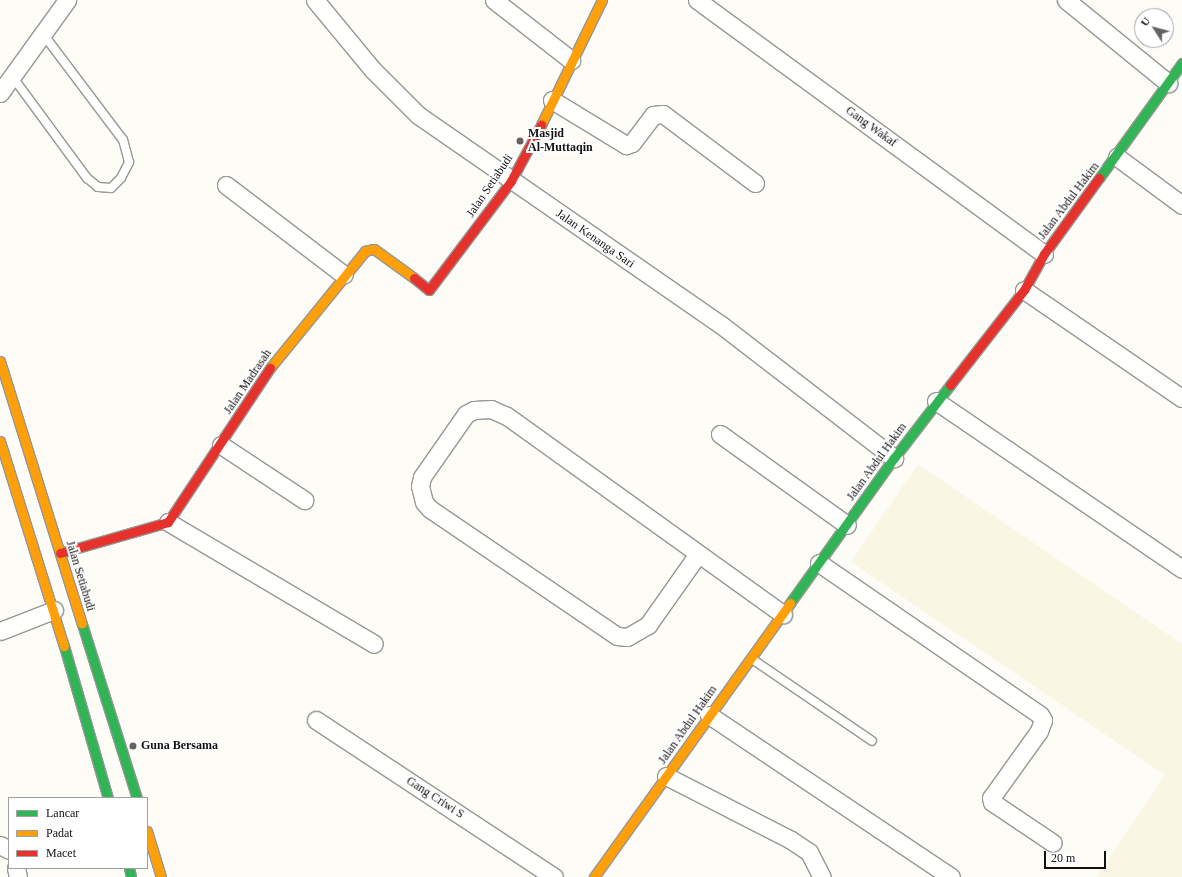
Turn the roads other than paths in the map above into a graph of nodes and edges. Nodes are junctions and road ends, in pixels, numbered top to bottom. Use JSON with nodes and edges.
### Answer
{"nodes":[{"id":1,"x":67,"y":0,"type":"edge"},
{"id":2,"x":315,"y":0,"type":"edge"},
{"id":3,"x":494,"y":0,"type":"edge"},
{"id":4,"x":602,"y":0,"type":"edge"},
{"id":5,"x":698,"y":0,"type":"edge"},
{"id":6,"x":1066,"y":0,"type":"edge"},
{"id":7,"x":43,"y":34,"type":"junction"},
{"id":8,"x":571,"y":60,"type":"junction"},
{"id":9,"x":1181,"y":66,"type":"edge"},
{"id":10,"x":12,"y":76,"type":"junction"},
{"id":11,"x":1168,"y":83,"type":"junction"},
{"id":12,"x":0,"y":93,"type":"edge"},
{"id":13,"x":552,"y":100,"type":"junction"},
{"id":14,"x":1117,"y":157,"type":"junction"},
{"id":15,"x":511,"y":181,"type":"junction"},
{"id":16,"x":755,"y":183,"type":"dead end"},
{"id":17,"x":226,"y":185,"type":"dead end"},
{"id":18,"x":1182,"y":205,"type":"edge"},
{"id":19,"x":1044,"y":254,"type":"junction"},
{"id":20,"x":443,"y":273,"type":"joint"},
{"id":21,"x":344,"y":275,"type":"junction"},
{"id":22,"x":1024,"y":290,"type":"junction"},
{"id":23,"x":0,"y":361,"type":"edge"},
{"id":24,"x":1182,"y":398,"type":"edge"},
{"id":25,"x":936,"y":401,"type":"junction"},
{"id":26,"x":720,"y":434,"type":"dead end"},
{"id":27,"x":0,"y":442,"type":"edge"},
{"id":28,"x":221,"y":445,"type":"junction"},
{"id":29,"x":894,"y":458,"type":"junction"},
{"id":30,"x":304,"y":500,"type":"dead end"},
{"id":31,"x":168,"y":522,"type":"junction"},
{"id":32,"x":847,"y":525,"type":"junction"},
{"id":33,"x":60,"y":553,"type":"junction"},
{"id":34,"x":698,"y":554,"type":"junction"},
{"id":35,"x":819,"y":563,"type":"junction"},
{"id":36,"x":1182,"y":569,"type":"edge"},
{"id":37,"x":54,"y":610,"type":"junction"},
{"id":38,"x":782,"y":614,"type":"junction"},
{"id":39,"x":0,"y":631,"type":"edge"},
{"id":40,"x":374,"y":644,"type":"dead end"},
{"id":41,"x":751,"y":658,"type":"junction"},
{"id":42,"x":709,"y":715,"type":"junction"},
{"id":43,"x":316,"y":720,"type":"dead end"},
{"id":44,"x":872,"y":741,"type":"dead end"},
{"id":45,"x":666,"y":776,"type":"junction"},
{"id":46,"x":108,"y":797,"type":"edge"},
{"id":47,"x":137,"y":797,"type":"edge"},
{"id":48,"x":148,"y":836,"type":"edge"},
{"id":49,"x":1053,"y":843,"type":"dead end"},
{"id":50,"x":161,"y":877,"type":"edge"},
{"id":51,"x":554,"y":877,"type":"edge"},
{"id":52,"x":594,"y":877,"type":"edge"},
{"id":53,"x":822,"y":877,"type":"edge"},
{"id":54,"x":951,"y":877,"type":"edge"}],
"edges":[{"from":1,"to":7,"type":"street"},
{"from":2,"to":15,"type":"street","name":"Jalan Kenanga Sari"},
{"from":3,"to":8,"type":"street"},
{"from":4,"to":8,"type":"street","name":"Jalan Setiabudi"},
{"from":5,"to":19,"type":"street","name":"Gang Wakaf"},
{"from":6,"to":11,"type":"street"},
{"from":7,"to":10,"type":"street"},
{"from":7,"to":10,"type":"lane"},
{"from":8,"to":13,"type":"street","name":"Jalan Setiabudi"},
{"from":9,"to":11,"type":"street","name":"Jalan Abdul Hakim"},
{"from":10,"to":12,"type":"street"},
{"from":11,"to":14,"type":"street","name":"Jalan Abdul Hakim"},
{"from":13,"to":15,"type":"street","name":"Jalan Setiabudi"},
{"from":13,"to":16,"type":"street"},
{"from":14,"to":18,"type":"street"},
{"from":14,"to":19,"type":"street","name":"Jalan Abdul Hakim"},
{"from":15,"to":20,"type":"street","name":"Jalan Setiabudi"},
{"from":15,"to":29,"type":"street","name":"Jalan Kenanga Sari"},
{"from":17,"to":21,"type":"street"},
{"from":19,"to":22,"type":"street","name":"Jalan Abdul Hakim"},
{"from":20,"to":21,"type":"street","name":"Jalan Madrasah"},
{"from":21,"to":28,"type":"street","name":"Jalan Madrasah"},
{"from":22,"to":24,"type":"street"},
{"from":22,"to":25,"type":"street","name":"Jalan Abdul Hakim"},
{"from":23,"to":33,"type":"street","name":"Jalan Setiabudi"},
{"from":25,"to":29,"type":"street","name":"Jalan Abdul Hakim"},
{"from":25,"to":36,"type":"street"},
{"from":26,"to":32,"type":"street"},
{"from":27,"to":37,"type":"street"},
{"from":28,"to":30,"type":"street"},
{"from":28,"to":31,"type":"street","name":"Jalan Madrasah"},
{"from":29,"to":32,"type":"street","name":"Jalan Abdul Hakim"},
{"from":31,"to":33,"type":"street"},
{"from":31,"to":40,"type":"street"},
{"from":32,"to":35,"type":"street","name":"Jalan Abdul Hakim"},
{"from":33,"to":47,"type":"street","name":"Jalan Setiabudi"},
{"from":34,"to":34,"type":"street"},
{"from":34,"to":38,"type":"street"},
{"from":35,"to":38,"type":"street","name":"Jalan Abdul Hakim"},
{"from":35,"to":49,"type":"street"},
{"from":37,"to":39,"type":"street"},
{"from":37,"to":46,"type":"street"},
{"from":38,"to":41,"type":"street","name":"Jalan Abdul Hakim"},
{"from":41,"to":42,"type":"street","name":"Jalan Abdul Hakim"},
{"from":41,"to":44,"type":"lane"},
{"from":42,"to":45,"type":"street","name":"Jalan Abdul Hakim"},
{"from":42,"to":54,"type":"street"},
{"from":43,"to":51,"type":"street","name":"Gang Criwi S"},
{"from":45,"to":52,"type":"street","name":"Jalan Abdul Hakim"},
{"from":45,"to":53,"type":"street"},
{"from":48,"to":50,"type":"street"}]}
